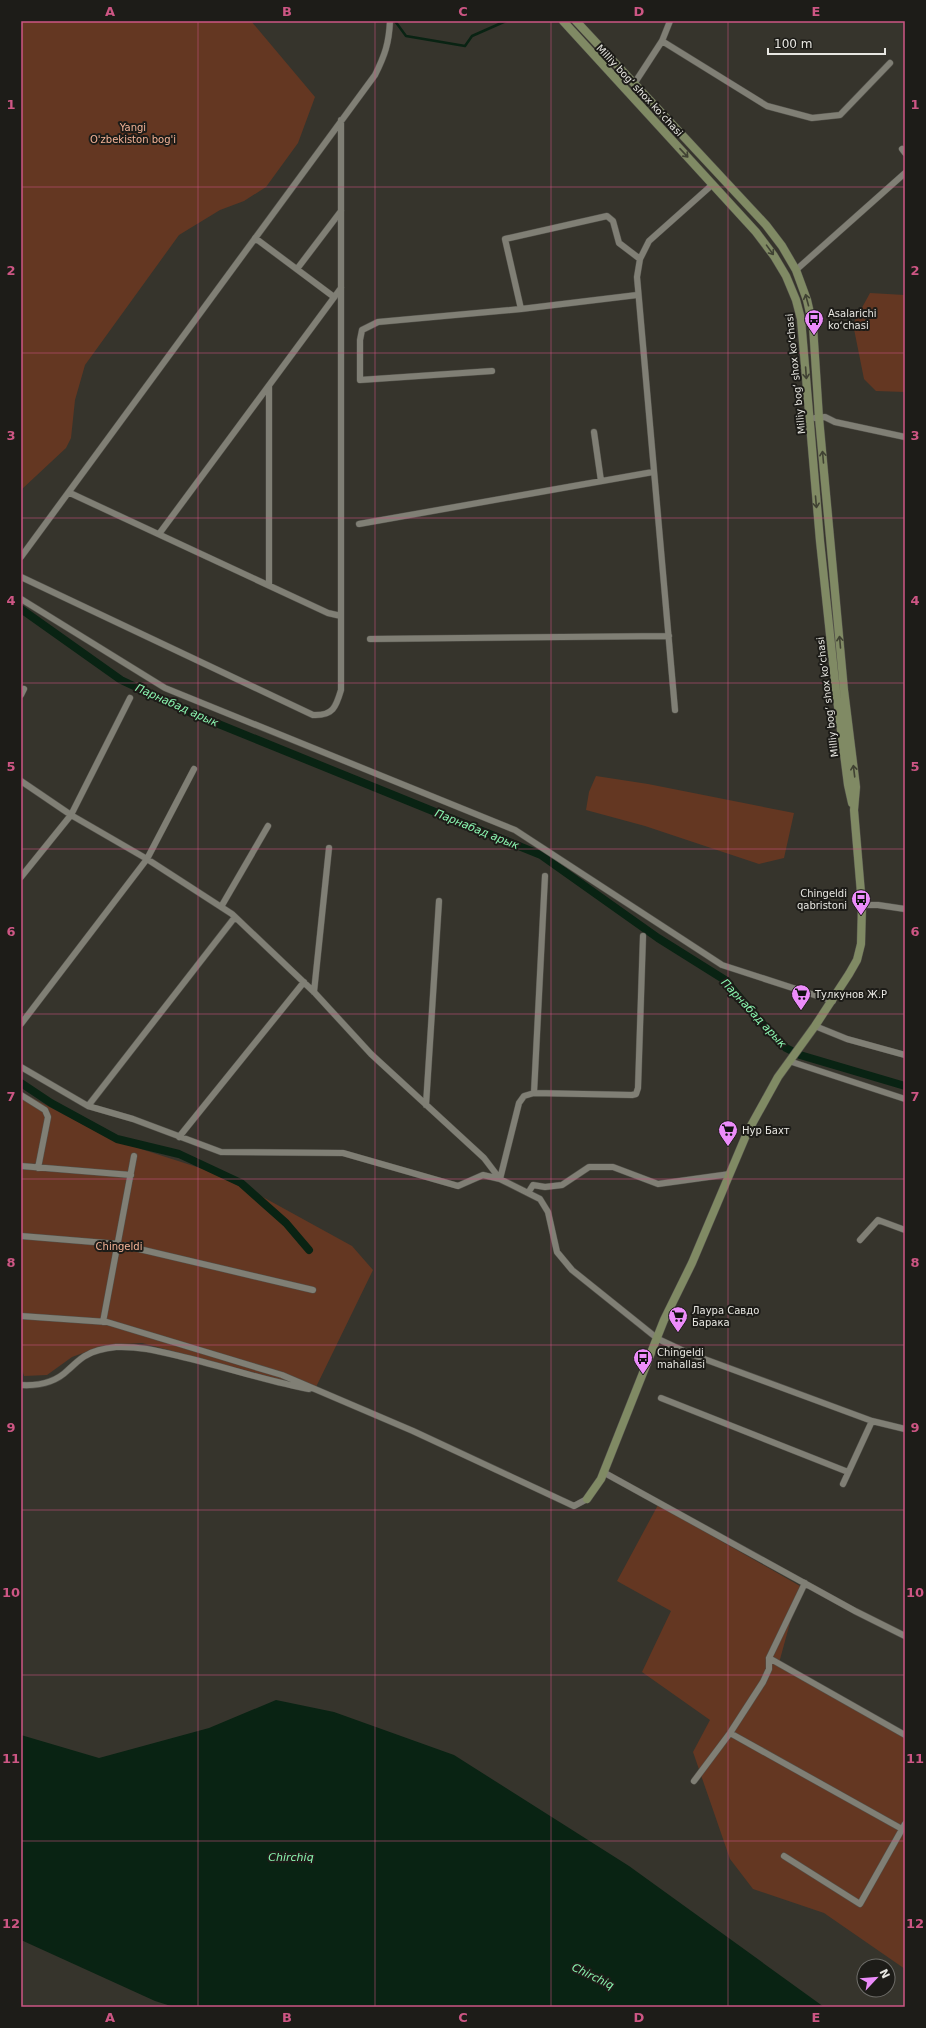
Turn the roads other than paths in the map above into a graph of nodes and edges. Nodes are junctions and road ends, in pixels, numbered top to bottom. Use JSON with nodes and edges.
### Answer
{"nodes":[{"id":1,"x":390,"y":21,"type":"edge"},
{"id":2,"x":563,"y":21,"type":"edge"},
{"id":3,"x":576,"y":21,"type":"edge"},
{"id":4,"x":670,"y":21,"type":"edge"},
{"id":5,"x":662,"y":41,"type":"junction"},
{"id":6,"x":890,"y":62,"type":"dead end"},
{"id":7,"x":634,"y":84,"type":"junction"},
{"id":8,"x":341,"y":120,"type":"junction"},
{"id":9,"x":905,"y":173,"type":"edge"},
{"id":10,"x":713,"y":184,"type":"junction"},
{"id":11,"x":341,"y":212,"type":"junction"},
{"id":12,"x":255,"y":238,"type":"junction"},
{"id":13,"x":640,"y":259,"type":"junction"},
{"id":14,"x":296,"y":269,"type":"junction"},
{"id":15,"x":796,"y":270,"type":"junction"},
{"id":16,"x":341,"y":288,"type":"junction"},
{"id":17,"x":637,"y":295,"type":"junction"},
{"id":18,"x":334,"y":297,"type":"junction"},
{"id":19,"x":522,"y":309,"type":"junction"},
{"id":20,"x":492,"y":371,"type":"dead end"},
{"id":21,"x":269,"y":386,"type":"junction"},
{"id":22,"x":809,"y":418,"type":"junction"},
{"id":23,"x":819,"y":418,"type":"junction"},
{"id":24,"x":594,"y":432,"type":"dead end"},
{"id":25,"x":905,"y":437,"type":"edge"},
{"id":26,"x":653,"y":472,"type":"junction"},
{"id":27,"x":601,"y":481,"type":"junction"},
{"id":28,"x":70,"y":493,"type":"junction"},
{"id":29,"x":359,"y":524,"type":"dead end"},
{"id":30,"x":159,"y":534,"type":"junction"},
{"id":31,"x":820,"y":540,"type":"junction"},
{"id":32,"x":830,"y":540,"type":"junction"},
{"id":33,"x":21,"y":557,"type":"edge"},
{"id":34,"x":21,"y":577,"type":"edge"},
{"id":35,"x":269,"y":585,"type":"junction"},
{"id":36,"x":21,"y":599,"type":"edge"},
{"id":37,"x":341,"y":616,"type":"junction"},
{"id":38,"x":669,"y":636,"type":"junction"},
{"id":39,"x":370,"y":639,"type":"dead end"},
{"id":40,"x":130,"y":698,"type":"dead end"},
{"id":41,"x":675,"y":710,"type":"dead end"},
{"id":42,"x":194,"y":769,"type":"dead end"},
{"id":43,"x":21,"y":781,"type":"edge"},
{"id":44,"x":854,"y":810,"type":"junction"},
{"id":45,"x":71,"y":816,"type":"junction"},
{"id":46,"x":268,"y":826,"type":"dead end"},
{"id":47,"x":329,"y":848,"type":"dead end"},
{"id":48,"x":147,"y":859,"type":"junction"},
{"id":49,"x":21,"y":876,"type":"edge"},
{"id":50,"x":545,"y":876,"type":"dead end"},
{"id":51,"x":439,"y":901,"type":"dead end"},
{"id":52,"x":862,"y":905,"type":"junction"},
{"id":53,"x":221,"y":907,"type":"junction"},
{"id":54,"x":905,"y":909,"type":"edge"},
{"id":55,"x":235,"y":917,"type":"junction"},
{"id":56,"x":643,"y":936,"type":"dead end"},
{"id":57,"x":304,"y":982,"type":"junction"},
{"id":58,"x":314,"y":992,"type":"junction"},
{"id":59,"x":833,"y":1001,"type":"junction"},
{"id":60,"x":21,"y":1024,"type":"edge"},
{"id":61,"x":816,"y":1026,"type":"junction"},
{"id":62,"x":905,"y":1055,"type":"edge"},
{"id":63,"x":789,"y":1061,"type":"junction"},
{"id":64,"x":21,"y":1067,"type":"edge"},
{"id":65,"x":534,"y":1093,"type":"junction"},
{"id":66,"x":21,"y":1095,"type":"edge"},
{"id":67,"x":905,"y":1099,"type":"edge"},
{"id":68,"x":426,"y":1105,"type":"junction"},
{"id":69,"x":88,"y":1106,"type":"junction"},
{"id":70,"x":179,"y":1137,"type":"junction"},
{"id":71,"x":134,"y":1156,"type":"dead end"},
{"id":72,"x":21,"y":1166,"type":"edge"},
{"id":73,"x":38,"y":1168,"type":"junction"},
{"id":74,"x":730,"y":1174,"type":"junction"},
{"id":75,"x":131,"y":1176,"type":"junction"},
{"id":76,"x":500,"y":1179,"type":"junction"},
{"id":77,"x":528,"y":1193,"type":"junction"},
{"id":78,"x":905,"y":1230,"type":"edge"},
{"id":79,"x":21,"y":1236,"type":"edge"},
{"id":80,"x":860,"y":1240,"type":"dead end"},
{"id":81,"x":118,"y":1244,"type":"junction"},
{"id":82,"x":312,"y":1290,"type":"dead end"},
{"id":83,"x":21,"y":1316,"type":"edge"},
{"id":84,"x":103,"y":1322,"type":"junction"},
{"id":85,"x":658,"y":1339,"type":"junction"},
{"id":86,"x":21,"y":1385,"type":"edge"},
{"id":87,"x":320,"y":1390,"type":"junction"},
{"id":88,"x":661,"y":1398,"type":"dead end"},
{"id":89,"x":872,"y":1421,"type":"junction"},
{"id":90,"x":905,"y":1429,"type":"edge"},
{"id":91,"x":603,"y":1472,"type":"junction"},
{"id":92,"x":848,"y":1472,"type":"junction"},
{"id":93,"x":843,"y":1484,"type":"dead end"},
{"id":94,"x":587,"y":1499,"type":"joint"},
{"id":95,"x":805,"y":1583,"type":"junction"},
{"id":96,"x":905,"y":1636,"type":"edge"},
{"id":97,"x":769,"y":1658,"type":"junction"},
{"id":98,"x":730,"y":1733,"type":"junction"},
{"id":99,"x":905,"y":1735,"type":"edge"},
{"id":100,"x":694,"y":1781,"type":"dead end"},
{"id":101,"x":903,"y":1827,"type":"edge"},
{"id":102,"x":784,"y":1856,"type":"dead end"}],
"edges":[{"from":1,"to":8,"type":"street"},
{"from":2,"to":10,"type":"main road","name":"Milliy bog‘ shox ko‘chasi","one_way":true},
{"from":3,"to":7,"type":"main road","name":"Milliy bog‘ shox ko‘chasi"},
{"from":4,"to":5,"type":"street"},
{"from":5,"to":6,"type":"street"},
{"from":5,"to":7,"type":"street"},
{"from":7,"to":15,"type":"main road","name":"Milliy bog‘ shox ko‘chasi"},
{"from":8,"to":11,"type":"street"},
{"from":8,"to":12,"type":"street"},
{"from":9,"to":15,"type":"street"},
{"from":10,"to":13,"type":"street"},
{"from":10,"to":22,"type":"main road","name":"Milliy bog‘ shox ko‘chasi","one_way":true},
{"from":11,"to":14,"type":"street"},
{"from":11,"to":16,"type":"street"},
{"from":12,"to":14,"type":"street"},
{"from":12,"to":28,"type":"street"},
{"from":13,"to":17,"type":"street"},
{"from":13,"to":19,"type":"street"},
{"from":14,"to":18,"type":"street"},
{"from":23,"to":15,"type":"main road","name":"Milliy bog‘ shox ko‘chasi","one_way":true},
{"from":16,"to":18,"type":"street"},
{"from":16,"to":37,"type":"street"},
{"from":17,"to":19,"type":"street"},
{"from":17,"to":26,"type":"street"},
{"from":18,"to":21,"type":"street"},
{"from":19,"to":20,"type":"street"},
{"from":21,"to":30,"type":"street"},
{"from":21,"to":35,"type":"street"},
{"from":22,"to":23,"type":"street"},
{"from":22,"to":31,"type":"main road","name":"Milliy bog‘ shox ko‘chasi","one_way":true},
{"from":23,"to":25,"type":"street"},
{"from":32,"to":23,"type":"main road","name":"Milliy bog‘ shox ko‘chasi","one_way":true},
{"from":24,"to":27,"type":"street"},
{"from":26,"to":27,"type":"street"},
{"from":26,"to":38,"type":"street"},
{"from":27,"to":29,"type":"street"},
{"from":28,"to":30,"type":"street"},
{"from":28,"to":33,"type":"street"},
{"from":30,"to":35,"type":"street"},
{"from":31,"to":32,"type":"main road"},
{"from":31,"to":44,"type":"main road","name":"Milliy bog‘ shox ko‘chasi"},
{"from":44,"to":32,"type":"main road","name":"Milliy bog‘ shox ko‘chasi","one_way":true},
{"from":34,"to":37,"type":"street"},
{"from":35,"to":37,"type":"street"},
{"from":36,"to":59,"type":"street"},
{"from":38,"to":39,"type":"street"},
{"from":38,"to":41,"type":"street"},
{"from":40,"to":45,"type":"street"},
{"from":42,"to":48,"type":"street"},
{"from":43,"to":45,"type":"street"},
{"from":44,"to":52,"type":"main road","name":"Milliy bog‘ shox ko‘chasi"},
{"from":45,"to":48,"type":"street"},
{"from":45,"to":49,"type":"street"},
{"from":46,"to":53,"type":"street"},
{"from":47,"to":58,"type":"street"},
{"from":48,"to":53,"type":"street"},
{"from":48,"to":60,"type":"street"},
{"from":50,"to":65,"type":"street"},
{"from":51,"to":68,"type":"street"},
{"from":52,"to":54,"type":"street"},
{"from":52,"to":59,"type":"main road","name":"Milliy bog‘ shox ko‘chasi"},
{"from":53,"to":55,"type":"street"},
{"from":55,"to":57,"type":"street"},
{"from":55,"to":69,"type":"street"},
{"from":56,"to":65,"type":"street"},
{"from":57,"to":58,"type":"street"},
{"from":57,"to":70,"type":"street"},
{"from":58,"to":68,"type":"street"},
{"from":59,"to":61,"type":"main road","name":"Milliy bog‘ shox ko‘chasi"},
{"from":61,"to":62,"type":"street"},
{"from":61,"to":63,"type":"main road","name":"Milliy bog‘ shox ko‘chasi"},
{"from":63,"to":67,"type":"street"},
{"from":63,"to":74,"type":"main road","name":"Milliy bog‘ shox ko‘chasi"},
{"from":64,"to":69,"type":"street"},
{"from":65,"to":76,"type":"street"},
{"from":66,"to":73,"type":"street"},
{"from":68,"to":76,"type":"street"},
{"from":69,"to":70,"type":"street"},
{"from":70,"to":76,"type":"street"},
{"from":71,"to":75,"type":"street"},
{"from":72,"to":73,"type":"street"},
{"from":73,"to":75,"type":"street"},
{"from":74,"to":77,"type":"street"},
{"from":74,"to":85,"type":"main road","name":"Milliy bog‘ shox ko‘chasi"},
{"from":75,"to":81,"type":"street"},
{"from":76,"to":77,"type":"street"},
{"from":77,"to":85,"type":"street"},
{"from":78,"to":80,"type":"street"},
{"from":79,"to":81,"type":"street"},
{"from":81,"to":82,"type":"street"},
{"from":81,"to":84,"type":"street"},
{"from":83,"to":84,"type":"street"},
{"from":84,"to":87,"type":"street"},
{"from":85,"to":89,"type":"street"},
{"from":85,"to":91,"type":"main road","name":"Milliy bog‘ shox ko‘chasi"},
{"from":86,"to":87,"type":"street"},
{"from":87,"to":94,"type":"street"},
{"from":88,"to":92,"type":"street"},
{"from":89,"to":90,"type":"street"},
{"from":89,"to":92,"type":"street"},
{"from":91,"to":94,"type":"main road","name":"Milliy bog‘ shox ko‘chasi"},
{"from":91,"to":95,"type":"street"},
{"from":92,"to":93,"type":"street"},
{"from":95,"to":96,"type":"street"},
{"from":95,"to":97,"type":"street"},
{"from":97,"to":98,"type":"street"},
{"from":97,"to":99,"type":"street"},
{"from":98,"to":100,"type":"street"},
{"from":98,"to":101,"type":"street"},
{"from":101,"to":102,"type":"street"}]}
